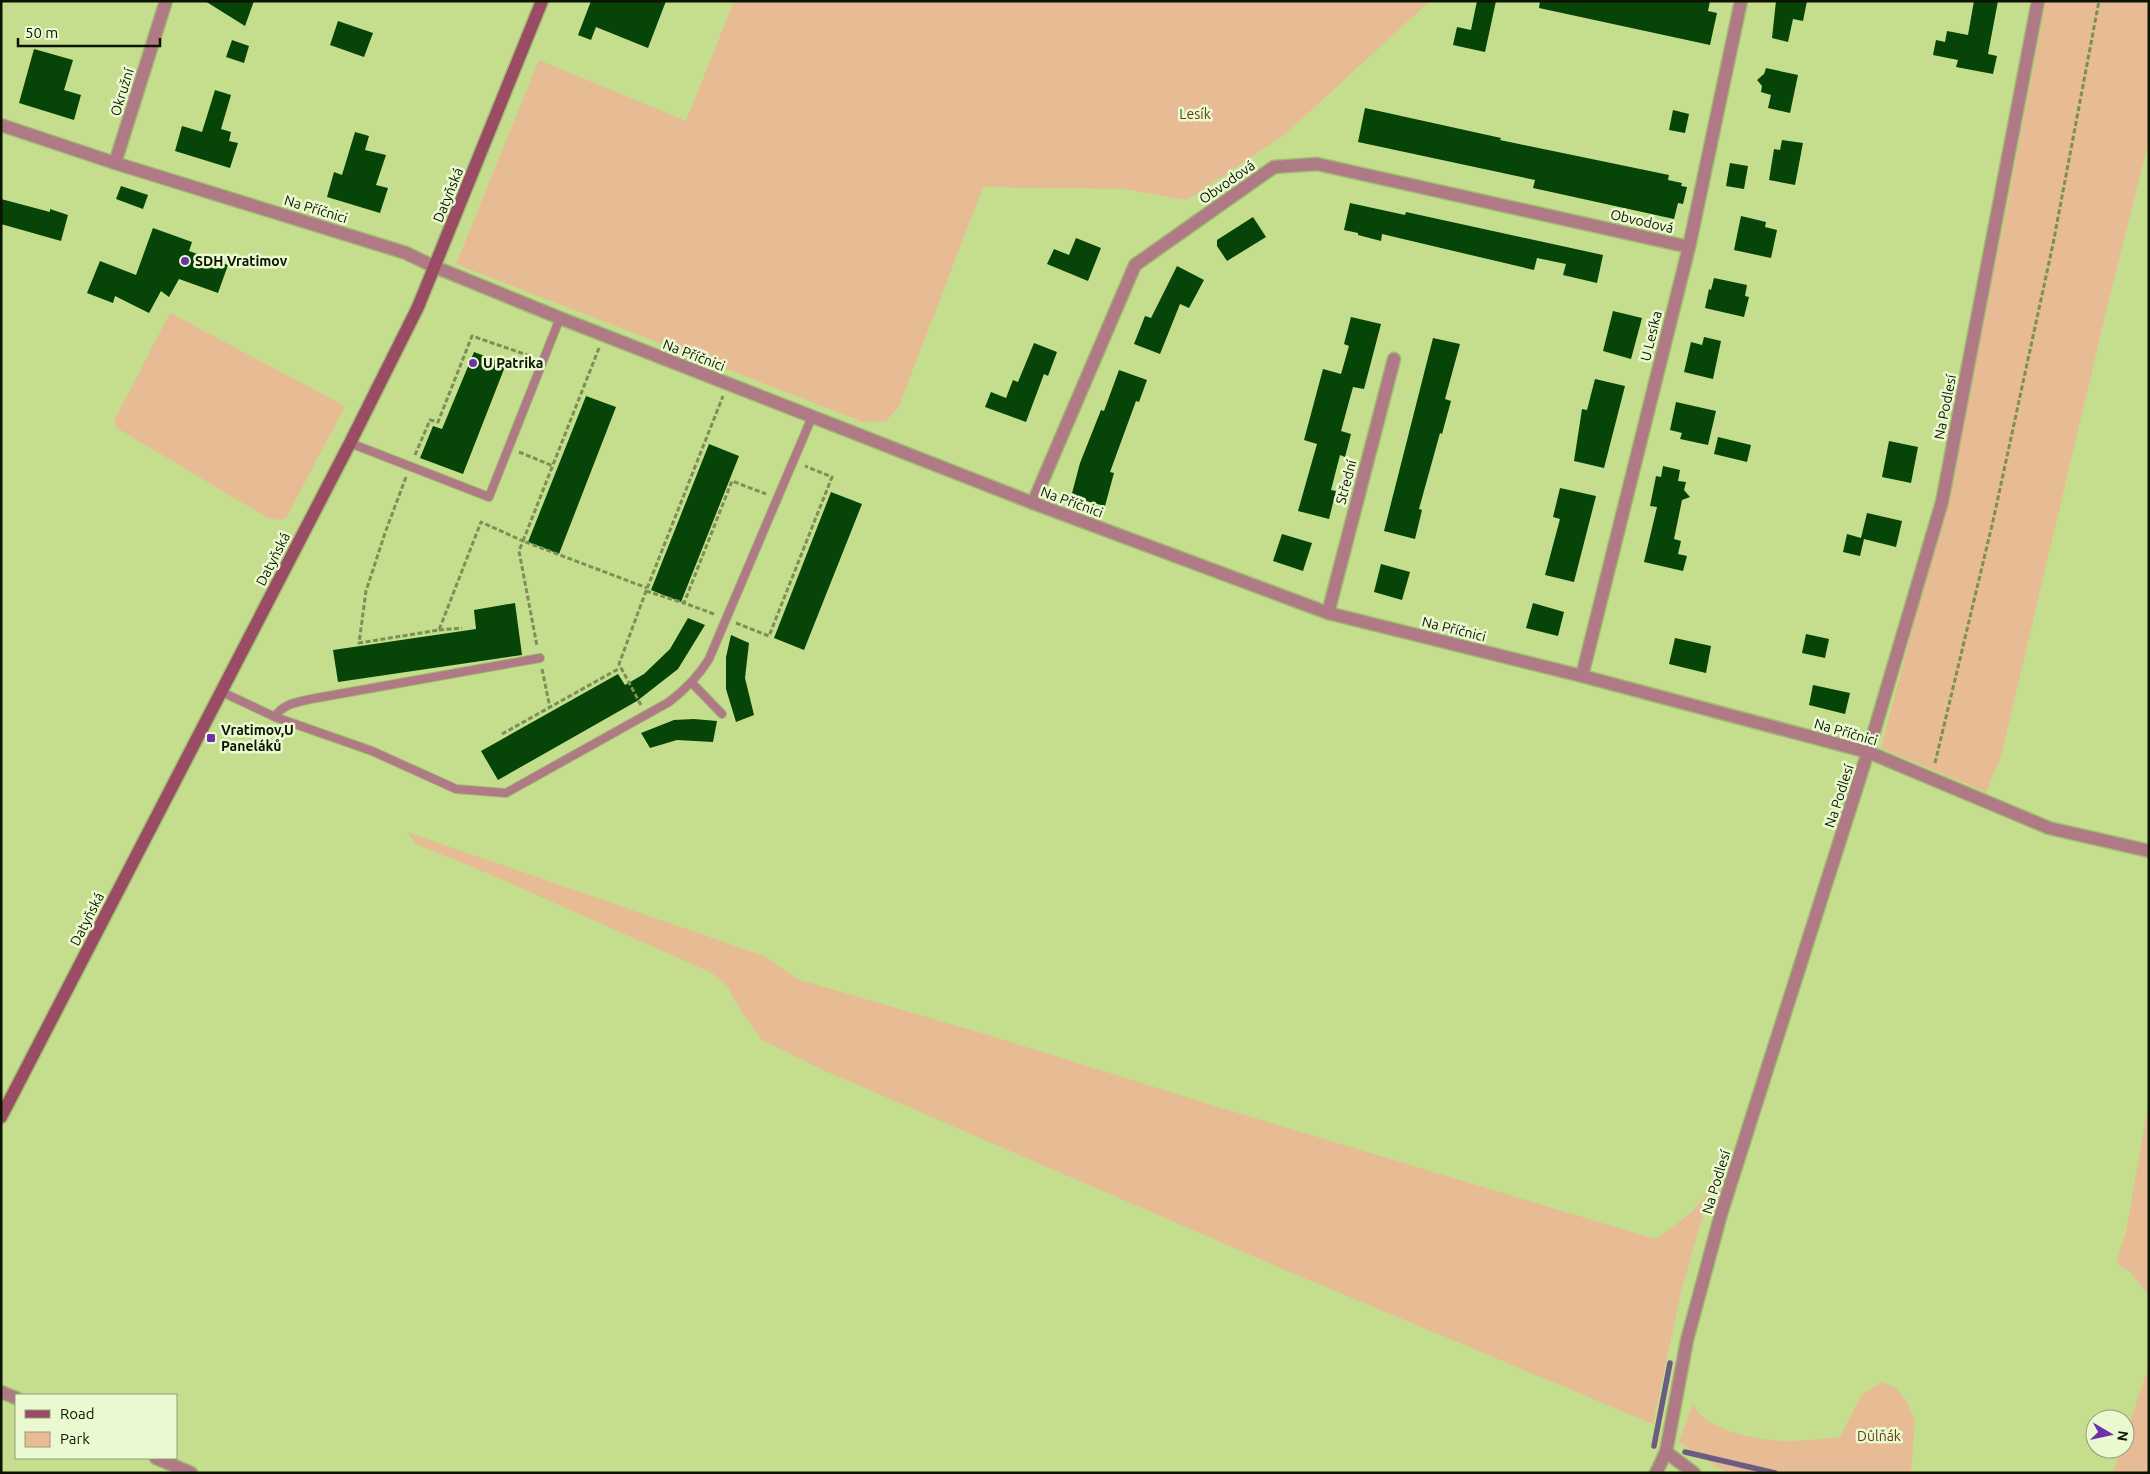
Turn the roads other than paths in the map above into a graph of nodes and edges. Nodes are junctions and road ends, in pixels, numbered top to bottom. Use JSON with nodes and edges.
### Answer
{"nodes":[{"id":1,"x":166,"y":1,"type":"edge"},
{"id":2,"x":542,"y":1,"type":"edge"},
{"id":3,"x":1742,"y":1,"type":"edge"},
{"id":4,"x":2038,"y":1,"type":"edge"},
{"id":5,"x":1,"y":125,"type":"edge"},
{"id":6,"x":115,"y":163,"type":"junction"},
{"id":7,"x":1689,"y":247,"type":"junction"},
{"id":8,"x":435,"y":267,"type":"junction"},
{"id":9,"x":560,"y":318,"type":"junction"},
{"id":10,"x":1394,"y":359,"type":"dead end"},
{"id":11,"x":812,"y":417,"type":"junction"},
{"id":12,"x":350,"y":443,"type":"junction"},
{"id":13,"x":1033,"y":503,"type":"junction"},
{"id":14,"x":1328,"y":613,"type":"junction"},
{"id":15,"x":540,"y":658,"type":"road end"},
{"id":16,"x":1582,"y":676,"type":"junction"},
{"id":17,"x":692,"y":683,"type":"junction"},
{"id":18,"x":222,"y":692,"type":"junction"},
{"id":19,"x":722,"y":714,"type":"dead end"},
{"id":20,"x":275,"y":717,"type":"junction"},
{"id":21,"x":1868,"y":752,"type":"junction"},
{"id":22,"x":2149,"y":851,"type":"edge"},
{"id":23,"x":1,"y":1117,"type":"edge"},
{"id":24,"x":1,"y":1392,"type":"edge"},
{"id":25,"x":15,"y":1398,"type":"edge"},
{"id":26,"x":1666,"y":1452,"type":"junction"},
{"id":27,"x":158,"y":1459,"type":"edge"},
{"id":28,"x":191,"y":1473,"type":"edge"},
{"id":29,"x":1656,"y":1473,"type":"edge"},
{"id":30,"x":1694,"y":1473,"type":"edge"}],
"edges":[{"from":1,"to":6,"type":"street","name":"Okružní"},
{"from":2,"to":8,"type":"main road","name":"Datyňská"},
{"from":3,"to":7,"type":"street","name":"U Lesíka"},
{"from":4,"to":21,"type":"street","name":"Na Podlesí"},
{"from":5,"to":6,"type":"street","name":"Na Příčnici"},
{"from":6,"to":8,"type":"street","name":"Na Příčnici"},
{"from":7,"to":13,"type":"street","name":"Obvodová"},
{"from":7,"to":16,"type":"street","name":"U Lesíka"},
{"from":8,"to":9,"type":"street","name":"Na Příčnici"},
{"from":8,"to":12,"type":"main road","name":"Datyňská"},
{"from":9,"to":11,"type":"street","name":"Na Příčnici"},
{"from":9,"to":12,"type":"lane"},
{"from":10,"to":14,"type":"street","name":"Střední"},
{"from":11,"to":13,"type":"street","name":"Na Příčnici"},
{"from":11,"to":17,"type":"lane"},
{"from":12,"to":18,"type":"main road","name":"Datyňská"},
{"from":13,"to":14,"type":"street","name":"Na Příčnici"},
{"from":14,"to":16,"type":"street","name":"Na Příčnici"},
{"from":15,"to":20,"type":"lane"},
{"from":16,"to":21,"type":"street","name":"Na Příčnici"},
{"from":17,"to":19,"type":"lane"},
{"from":17,"to":20,"type":"lane"},
{"from":18,"to":20,"type":"lane"},
{"from":18,"to":23,"type":"main road","name":"Datyňská"},
{"from":21,"to":22,"type":"street","name":"Na Příčnici"},
{"from":21,"to":26,"type":"street","name":"Na Podlesí"},
{"from":24,"to":25,"type":"street"},
{"from":26,"to":29,"type":"street","name":"Na Podlesí"},
{"from":26,"to":30,"type":"street"},
{"from":27,"to":28,"type":"street"}]}
